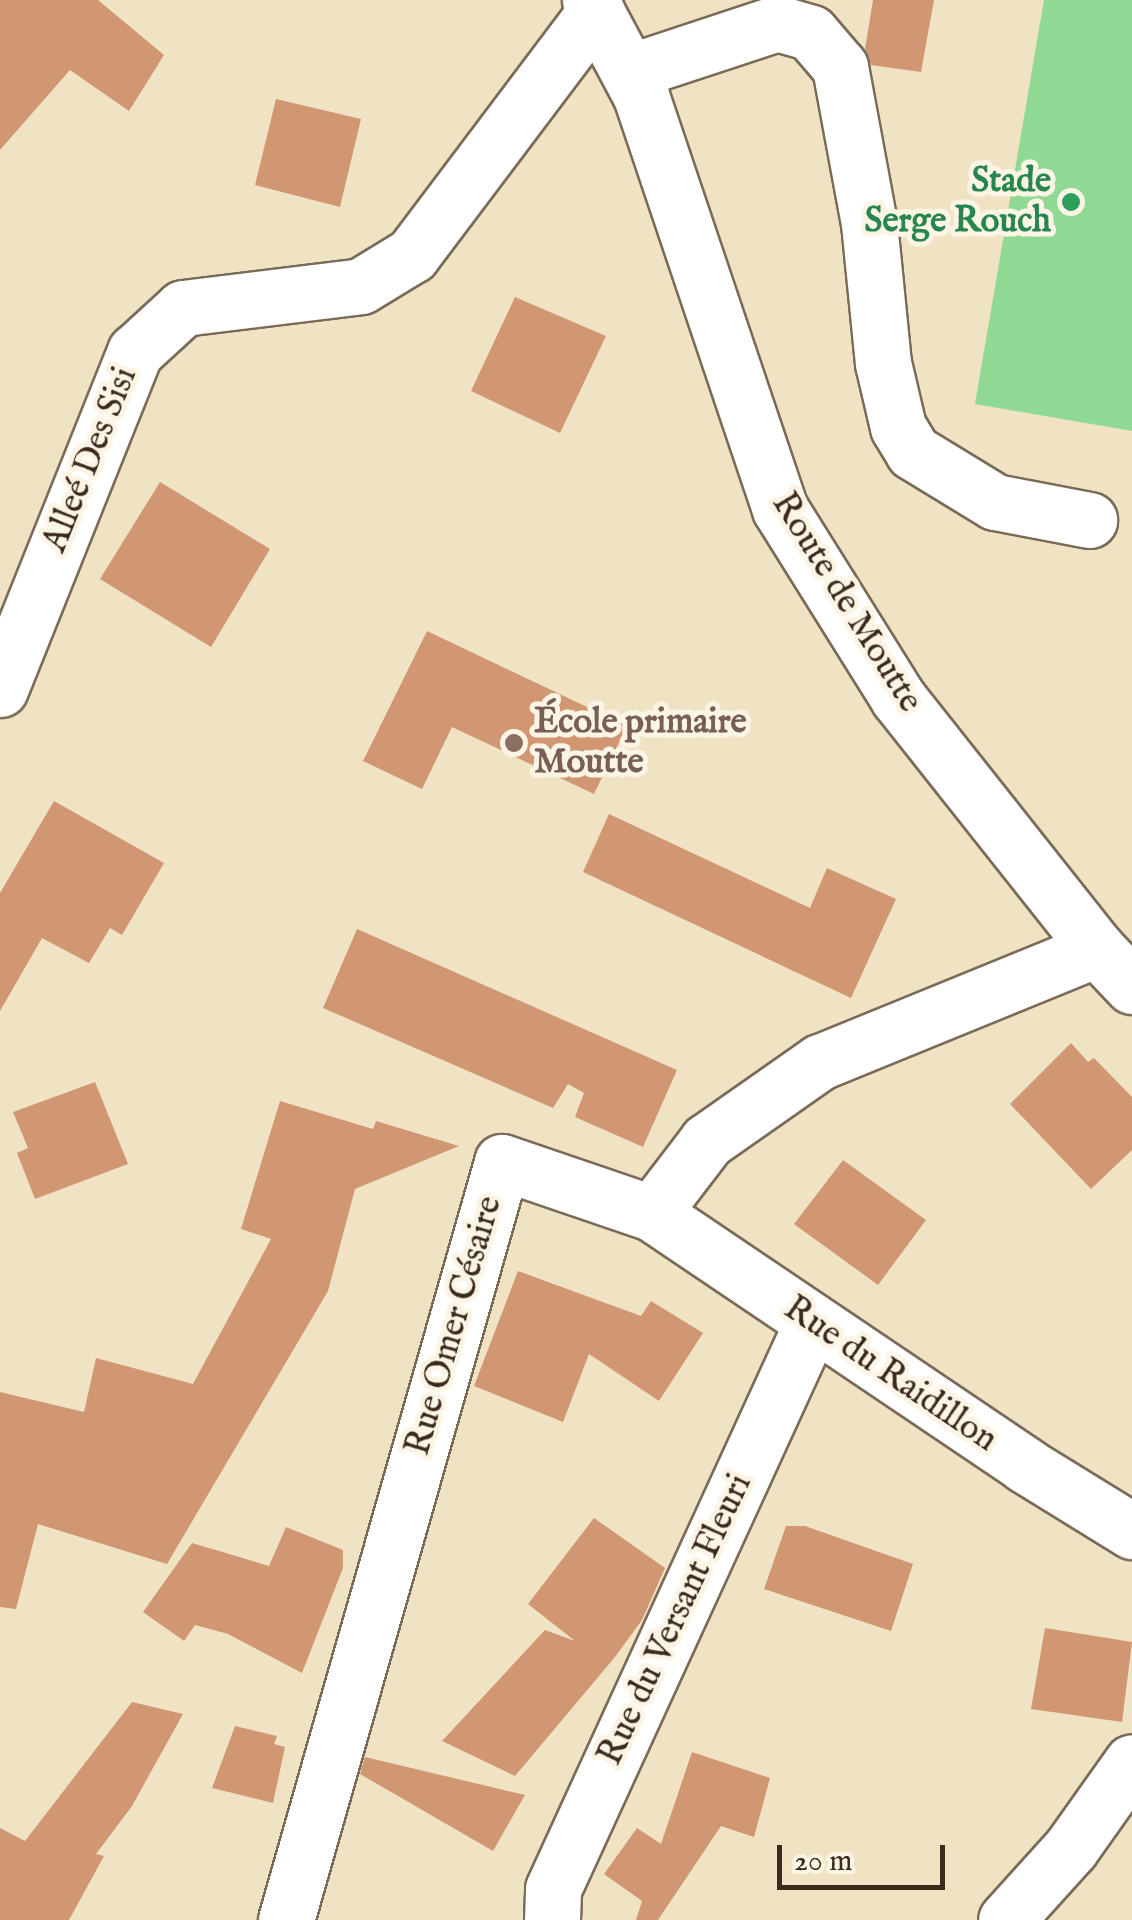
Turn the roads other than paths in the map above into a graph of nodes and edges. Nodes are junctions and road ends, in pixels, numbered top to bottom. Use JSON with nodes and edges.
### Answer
{"nodes":[{"id":1,"x":593,"y":6,"type":"edge"},
{"id":2,"x":630,"y":72,"type":"junction"},
{"id":3,"x":1089,"y":520,"type":"dead end"},
{"id":4,"x":0,"y":689,"type":"edge"},
{"id":5,"x":1114,"y":967,"type":"edge"},
{"id":6,"x":652,"y":1213,"type":"junction"},
{"id":7,"x":812,"y":1322,"type":"junction"},
{"id":8,"x":1132,"y":1531,"type":"edge"},
{"id":9,"x":1132,"y":1762,"type":"edge"},
{"id":10,"x":286,"y":1920,"type":"edge"},
{"id":11,"x":552,"y":1920,"type":"edge"},
{"id":12,"x":1006,"y":1920,"type":"edge"}],
"edges":[{"from":1,"to":2,"type":"street","name":"Route de Moutte"},
{"from":1,"to":4,"type":"street","name":"Alleé Des Sisi"},
{"from":2,"to":3,"type":"street"},
{"from":2,"to":5,"type":"street","name":"Route de Moutte"},
{"from":5,"to":6,"type":"street"},
{"from":6,"to":7,"type":"street","name":"Rue du Raidillon"},
{"from":6,"to":10,"type":"street","name":"Rue Omer Césaire"},
{"from":7,"to":8,"type":"street","name":"Rue du Raidillon"},
{"from":7,"to":11,"type":"street","name":"Rue du Versant Fleuri"},
{"from":9,"to":12,"type":"street"}]}
